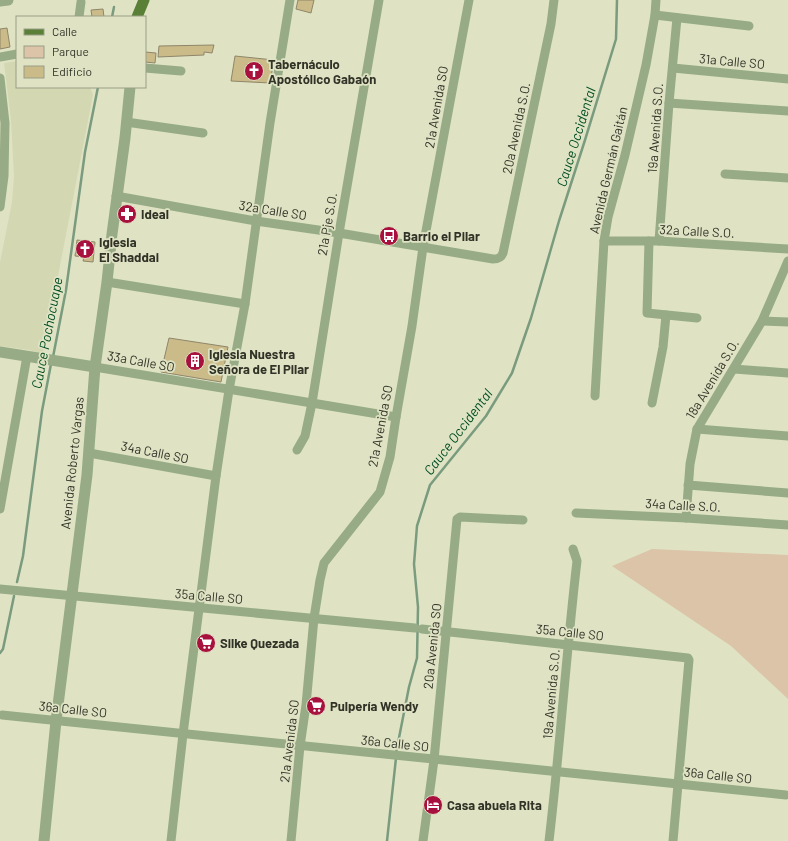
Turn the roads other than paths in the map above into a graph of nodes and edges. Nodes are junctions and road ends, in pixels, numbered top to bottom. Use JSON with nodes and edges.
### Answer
{"nodes":[{"id":1,"x":8,"y":0,"type":"edge"},
{"id":2,"x":137,"y":0,"type":"edge"},
{"id":3,"x":144,"y":0,"type":"edge"},
{"id":4,"x":290,"y":0,"type":"edge"},
{"id":5,"x":379,"y":0,"type":"edge"},
{"id":6,"x":468,"y":0,"type":"edge"},
{"id":7,"x":554,"y":0,"type":"edge"},
{"id":8,"x":656,"y":0,"type":"edge"},
{"id":9,"x":0,"y":1,"type":"edge"},
{"id":10,"x":81,"y":2,"type":"dead end"},
{"id":11,"x":655,"y":15,"type":"junction"},
{"id":12,"x":79,"y":16,"type":"edge"},
{"id":13,"x":136,"y":16,"type":"edge"},
{"id":14,"x":136,"y":16,"type":"edge"},
{"id":15,"x":677,"y":18,"type":"junction"},
{"id":16,"x":749,"y":26,"type":"dead end"},
{"id":17,"x":16,"y":54,"type":"edge"},
{"id":18,"x":0,"y":57,"type":"edge"},
{"id":19,"x":146,"y":68,"type":"edge"},
{"id":20,"x":673,"y":68,"type":"junction"},
{"id":21,"x":181,"y":71,"type":"dead end"},
{"id":22,"x":0,"y":78,"type":"edge"},
{"id":23,"x":788,"y":79,"type":"edge"},
{"id":24,"x":130,"y":88,"type":"edge"},
{"id":25,"x":669,"y":103,"type":"junction"},
{"id":26,"x":788,"y":111,"type":"edge"},
{"id":27,"x":126,"y":122,"type":"junction"},
{"id":28,"x":203,"y":133,"type":"dead end"},
{"id":29,"x":725,"y":174,"type":"dead end"},
{"id":30,"x":788,"y":178,"type":"edge"},
{"id":31,"x":116,"y":196,"type":"junction"},
{"id":32,"x":0,"y":207,"type":"edge"},
{"id":33,"x":256,"y":221,"type":"junction"},
{"id":34,"x":339,"y":233,"type":"junction"},
{"id":35,"x":604,"y":241,"type":"junction"},
{"id":36,"x":649,"y":241,"type":"junction"},
{"id":37,"x":659,"y":241,"type":"junction"},
{"id":38,"x":423,"y":247,"type":"junction"},
{"id":39,"x":788,"y":249,"type":"edge"},
{"id":40,"x":498,"y":259,"type":"joint"},
{"id":41,"x":788,"y":261,"type":"edge"},
{"id":42,"x":107,"y":282,"type":"junction"},
{"id":43,"x":245,"y":304,"type":"junction"},
{"id":44,"x":666,"y":315,"type":"junction"},
{"id":45,"x":697,"y":318,"type":"dead end"},
{"id":46,"x":762,"y":321,"type":"junction"},
{"id":47,"x":788,"y":322,"type":"edge"},
{"id":48,"x":0,"y":352,"type":"edge"},
{"id":49,"x":28,"y":356,"type":"junction"},
{"id":50,"x":95,"y":367,"type":"junction"},
{"id":51,"x":734,"y":369,"type":"junction"},
{"id":52,"x":788,"y":374,"type":"edge"},
{"id":53,"x":230,"y":390,"type":"junction"},
{"id":54,"x":596,"y":396,"type":"dead end"},
{"id":55,"x":312,"y":403,"type":"junction"},
{"id":56,"x":652,"y":403,"type":"dead end"},
{"id":57,"x":396,"y":417,"type":"junction"},
{"id":58,"x":697,"y":429,"type":"junction"},
{"id":59,"x":788,"y":436,"type":"edge"},
{"id":60,"x":297,"y":450,"type":"dead end"},
{"id":61,"x":89,"y":452,"type":"junction"},
{"id":62,"x":216,"y":476,"type":"junction"},
{"id":63,"x":688,"y":485,"type":"junction"},
{"id":64,"x":788,"y":493,"type":"edge"},
{"id":65,"x":0,"y":509,"type":"edge"},
{"id":66,"x":576,"y":513,"type":"dead end"},
{"id":67,"x":686,"y":518,"type":"junction"},
{"id":68,"x":523,"y":520,"type":"dead end"},
{"id":69,"x":788,"y":525,"type":"edge"},
{"id":70,"x":573,"y":549,"type":"dead end"},
{"id":71,"x":0,"y":589,"type":"edge"},
{"id":72,"x":72,"y":595,"type":"junction"},
{"id":73,"x":198,"y":608,"type":"junction"},
{"id":74,"x":314,"y":618,"type":"junction"},
{"id":75,"x":447,"y":631,"type":"junction"},
{"id":76,"x":568,"y":645,"type":"junction"},
{"id":77,"x":2,"y":715,"type":"dead end"},
{"id":78,"x":56,"y":721,"type":"junction"},
{"id":79,"x":183,"y":734,"type":"junction"},
{"id":80,"x":300,"y":746,"type":"junction"},
{"id":81,"x":434,"y":760,"type":"junction"},
{"id":82,"x":557,"y":772,"type":"junction"},
{"id":83,"x":678,"y":784,"type":"junction"},
{"id":84,"x":786,"y":795,"type":"dead end"},
{"id":85,"x":44,"y":841,"type":"edge"},
{"id":86,"x":171,"y":841,"type":"edge"},
{"id":87,"x":291,"y":841,"type":"edge"},
{"id":88,"x":423,"y":841,"type":"edge"},
{"id":89,"x":549,"y":841,"type":"edge"},
{"id":90,"x":673,"y":841,"type":"edge"}],
"edges":[{"from":1,"to":9,"type":"street"},
{"from":2,"to":13,"type":"street"},
{"from":3,"to":14,"type":"main road"},
{"from":4,"to":33,"type":"street"},
{"from":5,"to":34,"type":"street","name":"21a Pje S.O."},
{"from":6,"to":38,"type":"street","name":"21a Avenida SO"},
{"from":7,"to":40,"type":"street","name":"20a Avenida S.O."},
{"from":8,"to":11,"type":"street","name":"Avenida Germán Gaitán"},
{"from":10,"to":12,"type":"street"},
{"from":11,"to":15,"type":"street"},
{"from":11,"to":35,"type":"street","name":"Avenida Germán Gaitán"},
{"from":15,"to":16,"type":"street"},
{"from":15,"to":20,"type":"street","name":"19a Avenida S.O."},
{"from":17,"to":18,"type":"street"},
{"from":19,"to":21,"type":"street"},
{"from":20,"to":23,"type":"street","name":"31a Calle SO"},
{"from":20,"to":25,"type":"street","name":"19a Avenida S.O."},
{"from":22,"to":32,"type":"street"},
{"from":24,"to":27,"type":"street","name":"Avenida Roberto Vargas"},
{"from":25,"to":26,"type":"street"},
{"from":25,"to":37,"type":"street","name":"19a Avenida S.O."},
{"from":27,"to":28,"type":"street"},
{"from":27,"to":31,"type":"street","name":"Avenida Roberto Vargas"},
{"from":29,"to":30,"type":"street"},
{"from":31,"to":33,"type":"street","name":"32a Calle SO"},
{"from":31,"to":42,"type":"street","name":"Avenida Roberto Vargas"},
{"from":33,"to":34,"type":"street","name":"32a Calle SO"},
{"from":33,"to":43,"type":"street"},
{"from":34,"to":38,"type":"street","name":"32a Calle SO"},
{"from":34,"to":55,"type":"street","name":"21a Pje S.O."},
{"from":35,"to":36,"type":"street","name":"32a Calle S.O."},
{"from":35,"to":54,"type":"street","name":"Avenida Germán Gaitán"},
{"from":36,"to":37,"type":"street","name":"32a Calle S.O."},
{"from":36,"to":44,"type":"street"},
{"from":37,"to":39,"type":"street","name":"32a Calle S.O."},
{"from":38,"to":40,"type":"street","name":"32a Calle SO"},
{"from":38,"to":57,"type":"street","name":"21a Avenida SO"},
{"from":41,"to":46,"type":"street","name":"18a Avenida S.O."},
{"from":42,"to":43,"type":"street"},
{"from":42,"to":50,"type":"street","name":"Avenida Roberto Vargas"},
{"from":43,"to":53,"type":"street"},
{"from":44,"to":45,"type":"street"},
{"from":44,"to":56,"type":"street"},
{"from":46,"to":47,"type":"street"},
{"from":46,"to":51,"type":"street","name":"18a Avenida S.O."},
{"from":48,"to":49,"type":"street","name":"33a Calle SO"},
{"from":49,"to":50,"type":"street","name":"33a Calle SO"},
{"from":49,"to":65,"type":"street"},
{"from":50,"to":53,"type":"street","name":"33a Calle SO"},
{"from":50,"to":61,"type":"street","name":"Avenida Roberto Vargas"},
{"from":51,"to":52,"type":"street"},
{"from":51,"to":58,"type":"street","name":"18a Avenida S.O."},
{"from":53,"to":55,"type":"street","name":"33a Calle SO"},
{"from":53,"to":62,"type":"street"},
{"from":55,"to":57,"type":"street","name":"33a Calle SO"},
{"from":55,"to":60,"type":"street","name":"21a Pje S.O."},
{"from":57,"to":74,"type":"street","name":"21a Avenida SO"},
{"from":58,"to":59,"type":"street"},
{"from":58,"to":63,"type":"street","name":"18a Avenida S.O."},
{"from":61,"to":62,"type":"street","name":"34a Calle SO"},
{"from":61,"to":72,"type":"street","name":"Avenida Roberto Vargas"},
{"from":62,"to":73,"type":"street"},
{"from":63,"to":64,"type":"street"},
{"from":63,"to":67,"type":"street","name":"18a Avenida S.O."},
{"from":66,"to":67,"type":"street","name":"34a Calle S.O."},
{"from":67,"to":69,"type":"street","name":"34a Calle S.O."},
{"from":68,"to":75,"type":"street","name":"20a Avenida SO"},
{"from":70,"to":76,"type":"street","name":"19a Avenida S.O."},
{"from":71,"to":72,"type":"street","name":"35a Calle SO"},
{"from":72,"to":73,"type":"street","name":"35a Calle SO"},
{"from":72,"to":78,"type":"street","name":"Avenida Roberto Vargas"},
{"from":73,"to":74,"type":"street","name":"35a Calle SO"},
{"from":73,"to":79,"type":"street"},
{"from":74,"to":75,"type":"street","name":"35a Calle SO"},
{"from":74,"to":80,"type":"street","name":"21a Avenida SO"},
{"from":75,"to":76,"type":"street","name":"35a Calle SO"},
{"from":75,"to":81,"type":"street","name":"20a Avenida SO"},
{"from":76,"to":82,"type":"street","name":"19a Avenida S.O."},
{"from":76,"to":83,"type":"street","name":"35a Calle SO"},
{"from":77,"to":78,"type":"street","name":"36a Calle SO"},
{"from":78,"to":79,"type":"street","name":"36a Calle SO"},
{"from":78,"to":85,"type":"street","name":"Avenida Roberto Vargas"},
{"from":79,"to":80,"type":"street","name":"36a Calle SO"},
{"from":79,"to":86,"type":"street"},
{"from":80,"to":81,"type":"street","name":"36a Calle SO"},
{"from":80,"to":87,"type":"street","name":"21a Avenida SO"},
{"from":81,"to":82,"type":"street","name":"36a Calle SO"},
{"from":81,"to":88,"type":"street","name":"20a Avenida SO"},
{"from":82,"to":83,"type":"street","name":"36a Calle SO"},
{"from":82,"to":89,"type":"street","name":"19a Avenida S.O."},
{"from":83,"to":84,"type":"street","name":"36a Calle SO"},
{"from":83,"to":90,"type":"street"}]}
